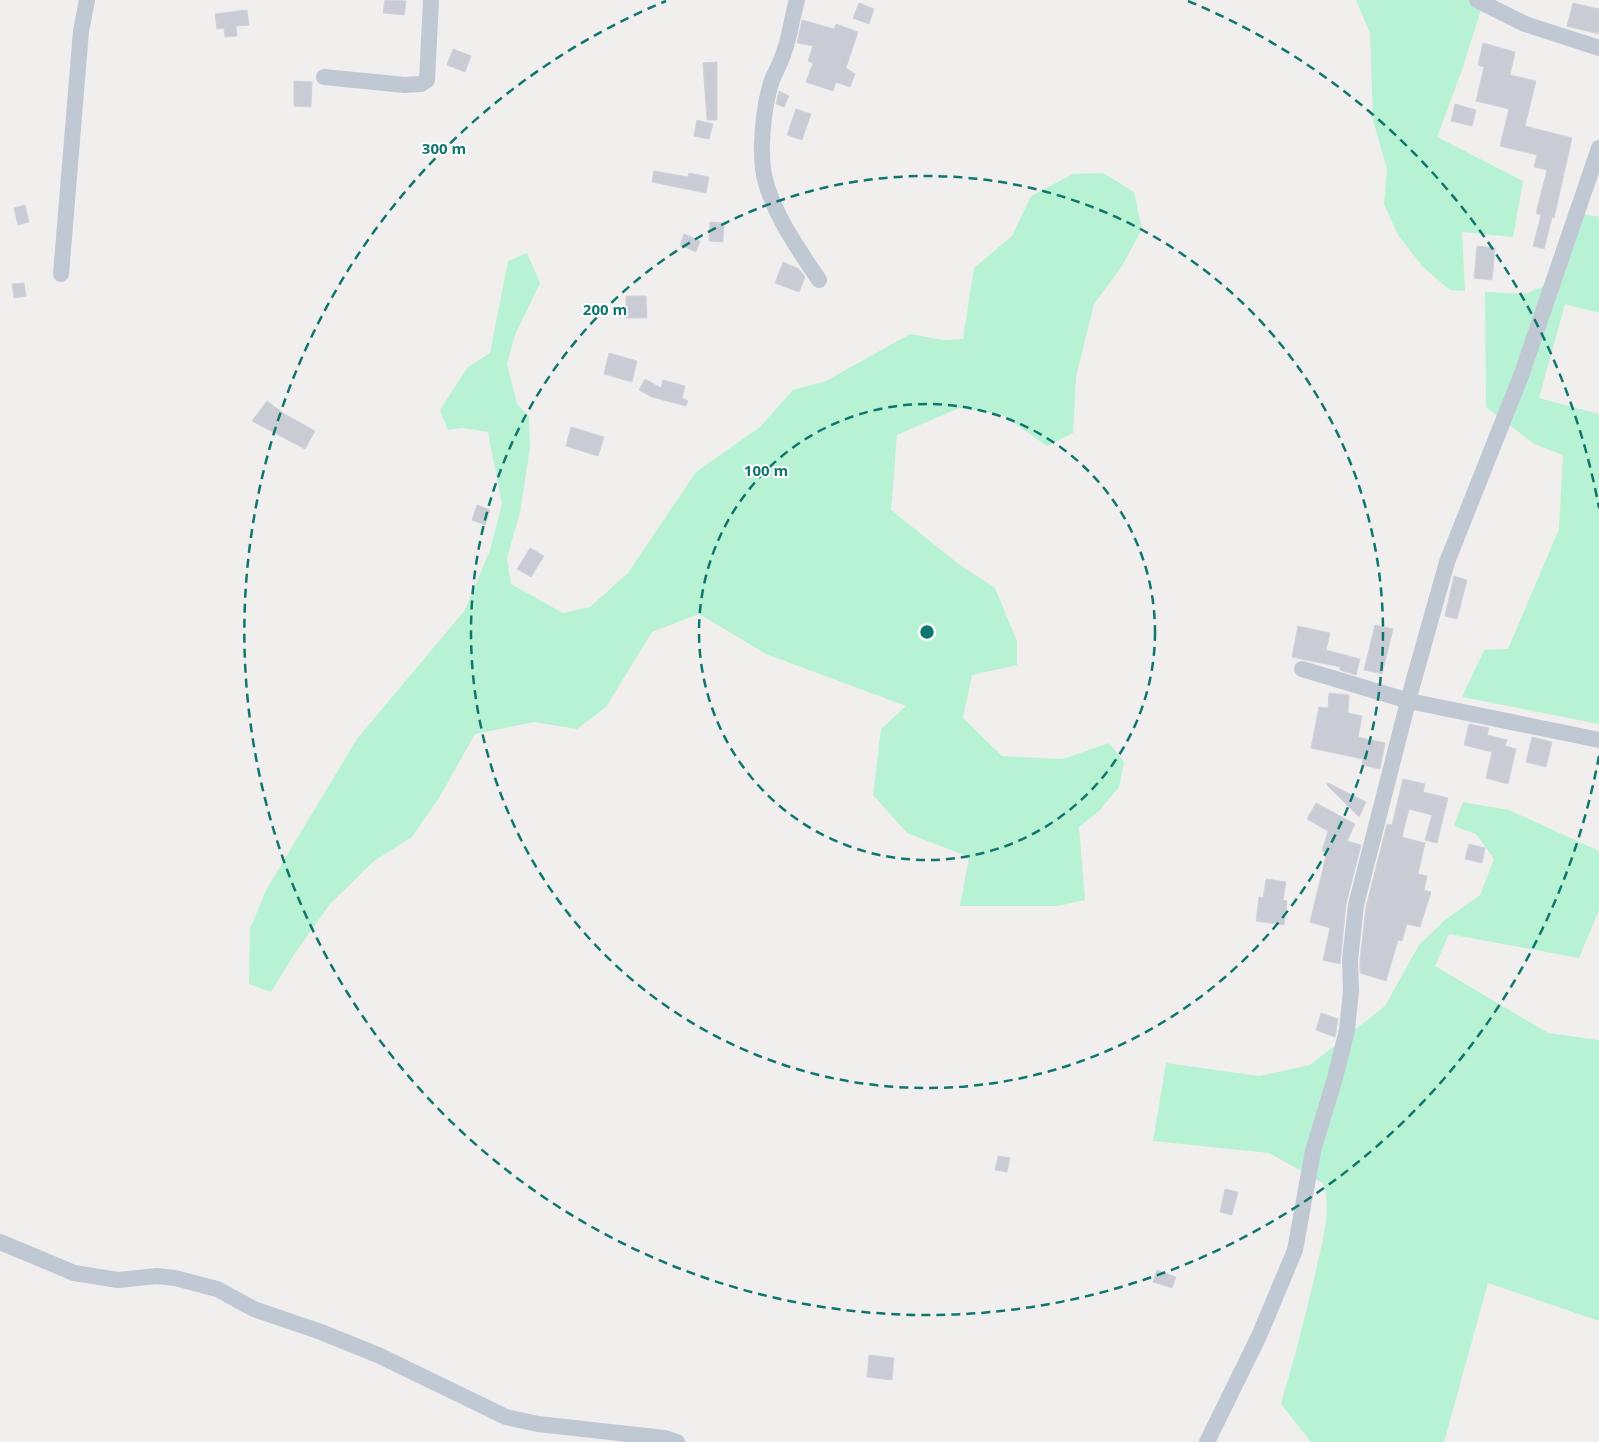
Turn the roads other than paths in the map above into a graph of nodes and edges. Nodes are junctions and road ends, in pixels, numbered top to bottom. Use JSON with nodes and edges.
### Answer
{"nodes":[{"id":1,"x":87,"y":0,"type":"edge"},
{"id":2,"x":431,"y":0,"type":"edge"},
{"id":3,"x":797,"y":0,"type":"edge"},
{"id":4,"x":1477,"y":0,"type":"edge"},
{"id":5,"x":1599,"y":48,"type":"edge"},
{"id":6,"x":324,"y":77,"type":"dead end"},
{"id":7,"x":1599,"y":148,"type":"edge"},
{"id":8,"x":61,"y":274,"type":"dead end"},
{"id":9,"x":819,"y":280,"type":"dead end"},
{"id":10,"x":1302,"y":668,"type":"dead end"},
{"id":11,"x":1409,"y":701,"type":"junction"},
{"id":12,"x":1599,"y":740,"type":"edge"},
{"id":13,"x":0,"y":1242,"type":"edge"},
{"id":14,"x":677,"y":1442,"type":"edge"},
{"id":15,"x":1207,"y":1442,"type":"edge"}],
"edges":[{"from":1,"to":8,"type":"street"},
{"from":2,"to":6,"type":"street"},
{"from":3,"to":9,"type":"street"},
{"from":4,"to":5,"type":"street"},
{"from":7,"to":11,"type":"street"},
{"from":10,"to":11,"type":"street"},
{"from":11,"to":12,"type":"street"},
{"from":11,"to":15,"type":"street"},
{"from":13,"to":14,"type":"street"}]}
